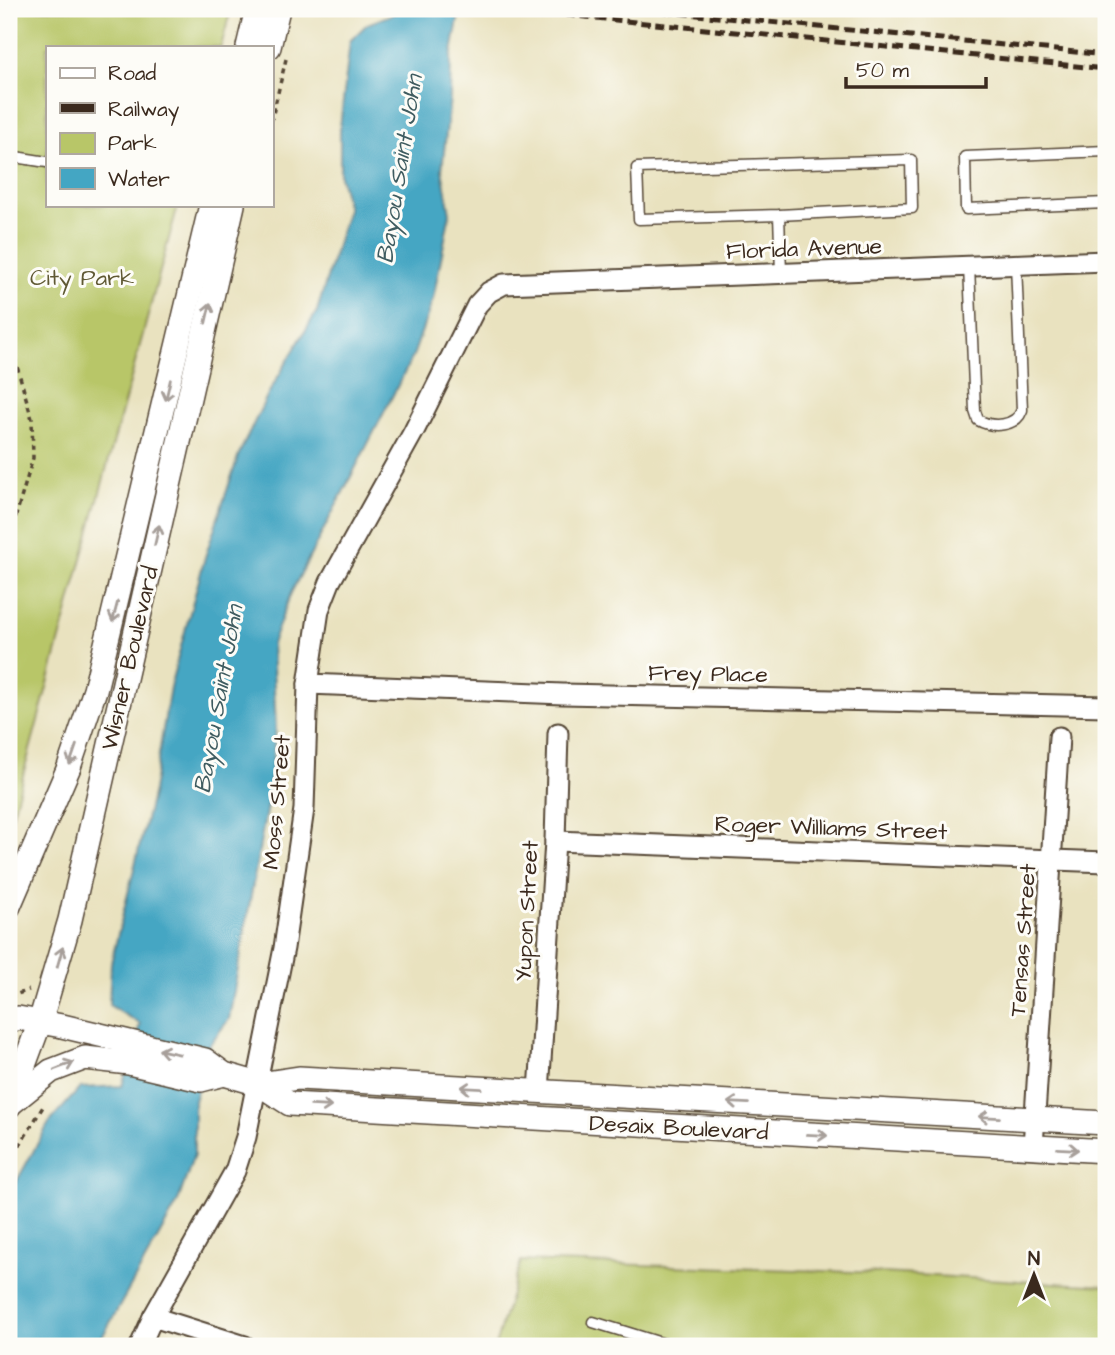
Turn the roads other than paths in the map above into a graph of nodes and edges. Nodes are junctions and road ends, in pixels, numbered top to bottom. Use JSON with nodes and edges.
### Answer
{"nodes":[{"id":1,"x":257,"y":9,"type":"edge"},
{"id":2,"x":278,"y":9,"type":"edge"},
{"id":3,"x":248,"y":46,"type":"edge"},
{"id":4,"x":278,"y":51,"type":"edge"},
{"id":5,"x":1106,"y":151,"type":"edge"},
{"id":6,"x":9,"y":156,"type":"edge"},
{"id":7,"x":46,"y":162,"type":"edge"},
{"id":8,"x":1106,"y":203,"type":"edge"},
{"id":9,"x":211,"y":206,"type":"edge"},
{"id":10,"x":233,"y":206,"type":"edge"},
{"id":11,"x":779,"y":215,"type":"junction"},
{"id":12,"x":1106,"y":261,"type":"edge"},
{"id":13,"x":1016,"y":264,"type":"junction"},
{"id":14,"x":970,"y":266,"type":"junction"},
{"id":15,"x":781,"y":273,"type":"junction"},
{"id":16,"x":504,"y":284,"type":"joint"},
{"id":17,"x":308,"y":684,"type":"junction"},
{"id":18,"x":1106,"y":706,"type":"edge"},
{"id":19,"x":558,"y":733,"type":"dead end"},
{"id":20,"x":1059,"y":737,"type":"dead end"},
{"id":21,"x":555,"y":841,"type":"junction"},
{"id":22,"x":1052,"y":860,"type":"junction"},
{"id":23,"x":1106,"y":862,"type":"edge"},
{"id":24,"x":9,"y":906,"type":"edge"},
{"id":25,"x":9,"y":1021,"type":"edge"},
{"id":26,"x":40,"y":1022,"type":"junction"},
{"id":27,"x":130,"y":1054,"type":"junction"},
{"id":28,"x":259,"y":1084,"type":"junction"},
{"id":29,"x":539,"y":1092,"type":"junction"},
{"id":30,"x":9,"y":1105,"type":"edge"},
{"id":31,"x":538,"y":1119,"type":"junction"},
{"id":32,"x":1035,"y":1119,"type":"junction"},
{"id":33,"x":1106,"y":1123,"type":"edge"},
{"id":34,"x":1033,"y":1147,"type":"junction"},
{"id":35,"x":1106,"y":1151,"type":"edge"},
{"id":36,"x":153,"y":1317,"type":"junction"},
{"id":37,"x":593,"y":1322,"type":"dead end"},
{"id":38,"x":140,"y":1346,"type":"edge"},
{"id":39,"x":245,"y":1346,"type":"edge"},
{"id":40,"x":671,"y":1346,"type":"edge"}],
"edges":[{"from":1,"to":3,"type":"street"},
{"from":2,"to":4,"type":"street"},
{"from":5,"to":8,"type":"lane"},
{"from":6,"to":7,"type":"lane"},
{"from":9,"to":24,"type":"street","name":"Wisner Boulevard","one_way":true},
{"from":26,"to":10,"type":"street","name":"Wisner Boulevard","one_way":true},
{"from":11,"to":11,"type":"lane"},
{"from":11,"to":15,"type":"lane"},
{"from":12,"to":13,"type":"street","name":"Florida Avenue"},
{"from":13,"to":14,"type":"street","name":"Florida Avenue"},
{"from":13,"to":14,"type":"lane"},
{"from":14,"to":15,"type":"street","name":"Florida Avenue"},
{"from":15,"to":16,"type":"street","name":"Florida Avenue"},
{"from":16,"to":17,"type":"street","name":"Moss Street"},
{"from":17,"to":18,"type":"street","name":"Frey Place"},
{"from":17,"to":28,"type":"street","name":"Moss Street"},
{"from":19,"to":21,"type":"street","name":"Yupon Street"},
{"from":20,"to":22,"type":"street","name":"Tensas Street"},
{"from":21,"to":22,"type":"street","name":"Roger Williams Street"},
{"from":21,"to":29,"type":"street","name":"Yupon Street"},
{"from":22,"to":23,"type":"street","name":"Roger Williams Street"},
{"from":22,"to":32,"type":"street","name":"Tensas Street"},
{"from":25,"to":26,"type":"street","name":"Desaix Boulevard"},
{"from":26,"to":27,"type":"street","name":"Desaix Boulevard"},
{"from":26,"to":30,"type":"street","name":"Wisner Boulevard"},
{"from":27,"to":28,"type":"street","name":"Desaix Boulevard"},
{"from":30,"to":27,"type":"street","name":"Desaix Boulevard","one_way":true},
{"from":29,"to":28,"type":"street","name":"Desaix Boulevard","one_way":true},
{"from":28,"to":31,"type":"street","name":"Desaix Boulevard","one_way":true},
{"from":28,"to":36,"type":"street","name":"Moss Street"},
{"from":29,"to":31,"type":"street"},
{"from":32,"to":29,"type":"street","name":"Desaix Boulevard","one_way":true},
{"from":31,"to":34,"type":"street","name":"Desaix Boulevard","one_way":true},
{"from":32,"to":33,"type":"street","name":"Desaix Boulevard"},
{"from":32,"to":34,"type":"street","name":"Tensas Street"},
{"from":34,"to":35,"type":"street","name":"Desaix Boulevard","one_way":true},
{"from":36,"to":38,"type":"street","name":"Moss Street"},
{"from":36,"to":39,"type":"street"},
{"from":37,"to":40,"type":"lane"}]}
